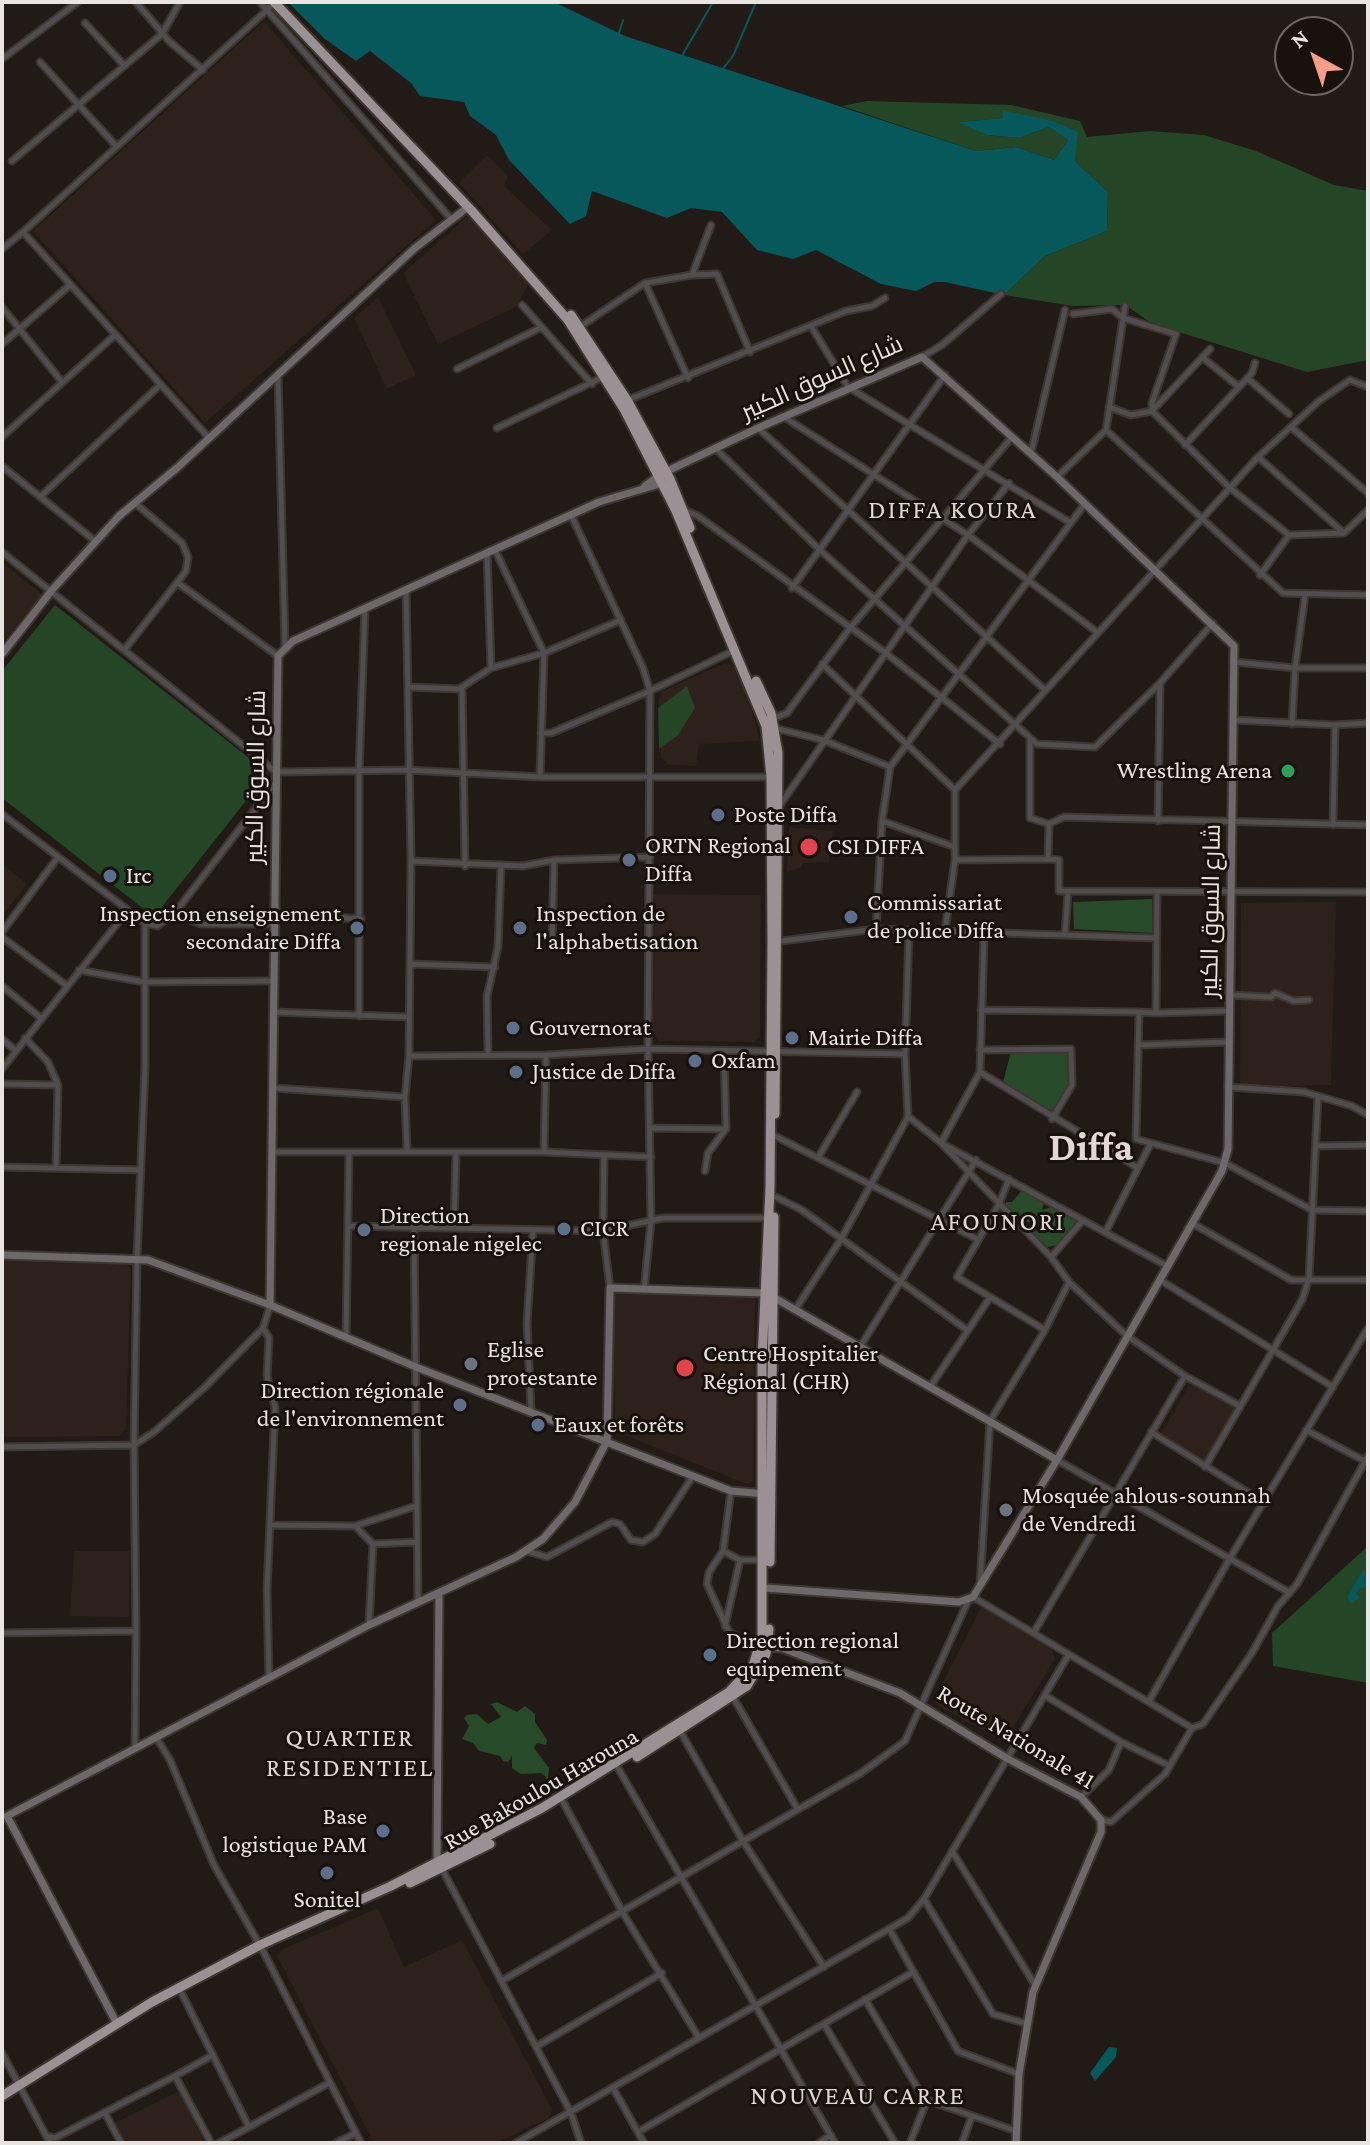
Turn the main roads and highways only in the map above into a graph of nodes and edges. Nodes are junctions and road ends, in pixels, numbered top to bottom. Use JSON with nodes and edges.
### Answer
{"nodes":[{"id":1,"x":271,"y":5,"type":"edge"},
{"id":2,"x":470,"y":209,"type":"junction"},
{"id":3,"x":663,"y":477,"type":"junction"},
{"id":4,"x":776,"y":941,"type":"junction"},
{"id":5,"x":772,"y":1051,"type":"junction"},
{"id":6,"x":770,"y":1296,"type":"junction"},
{"id":7,"x":763,"y":1647,"type":"junction"},
{"id":8,"x":440,"y":1866,"type":"junction"},
{"id":9,"x":2,"y":2096,"type":"edge"}],
"edges":[{"from":1,"to":2,"type":"highway"},
{"from":2,"to":3,"type":"highway"},
{"from":2,"to":3,"type":"highway"},
{"from":3,"to":4,"type":"highway"},
{"from":3,"to":4,"type":"highway"},
{"from":4,"to":5,"type":"highway"},
{"from":5,"to":6,"type":"highway"},
{"from":5,"to":6,"type":"highway"},
{"from":6,"to":7,"type":"highway","name":"Rue Bakoulou Harouna"},
{"from":7,"to":8,"type":"highway","name":"Rue Bakoulou Harouna"},
{"from":7,"to":8,"type":"highway","name":"Rue Bakoulou Harouna"},
{"from":8,"to":9,"type":"highway","name":"Rue Bakoulou Harouna"}]}
